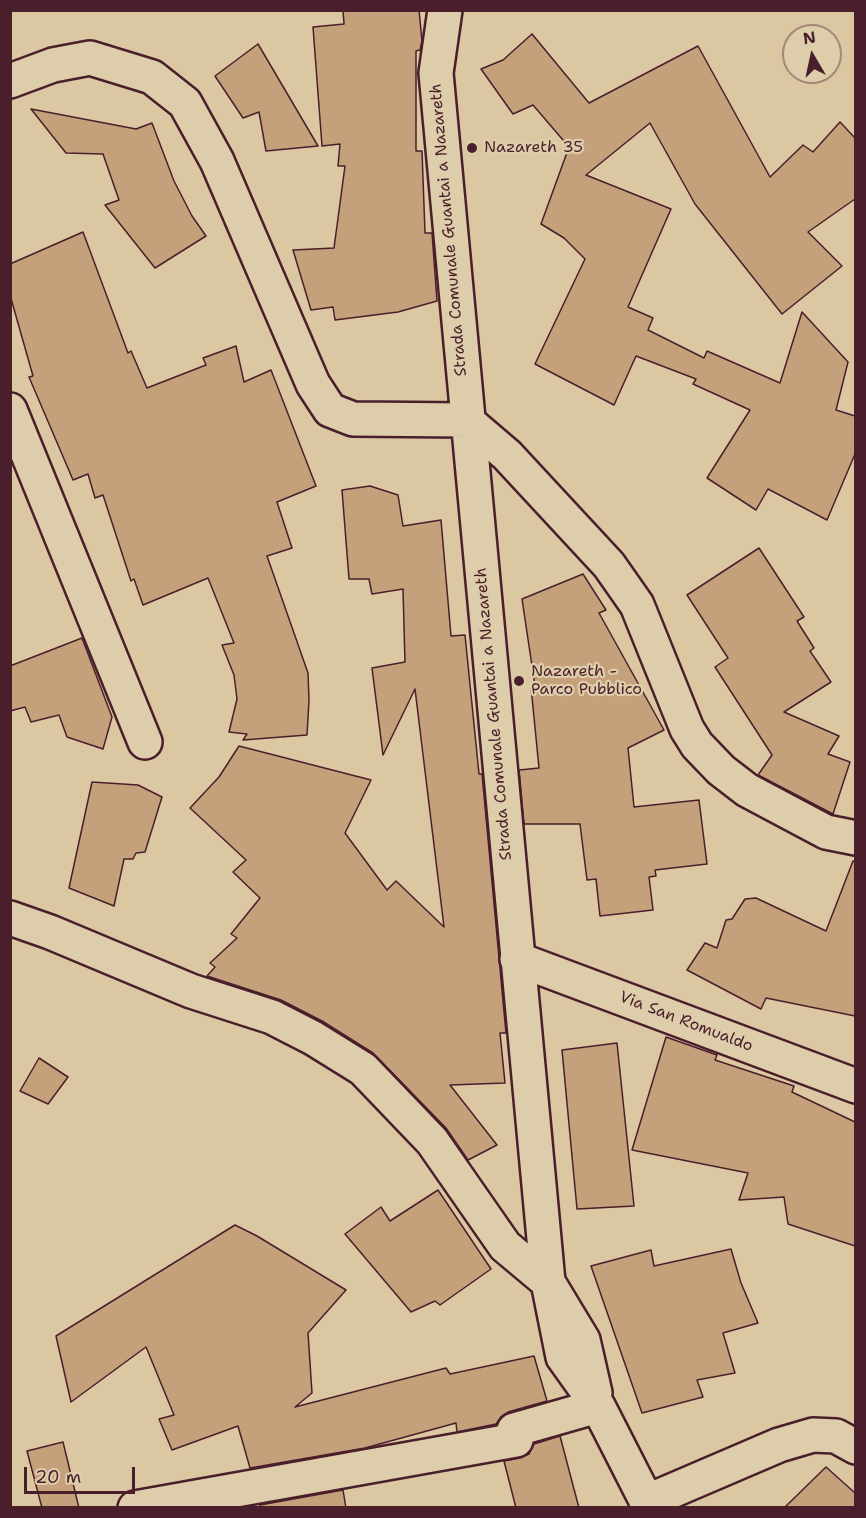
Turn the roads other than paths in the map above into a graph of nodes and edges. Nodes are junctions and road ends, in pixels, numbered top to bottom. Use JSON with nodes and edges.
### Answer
{"nodes":[{"id":1,"x":445,"y":10,"type":"edge"},
{"id":2,"x":10,"y":81,"type":"edge"},
{"id":3,"x":10,"y":410,"type":"edge"},
{"id":4,"x":466,"y":420,"type":"junction"},
{"id":5,"x":145,"y":742,"type":"dead end"},
{"id":6,"x":855,"y":837,"type":"edge"},
{"id":7,"x":10,"y":918,"type":"edge"},
{"id":8,"x":517,"y":959,"type":"junction"},
{"id":9,"x":855,"y":1086,"type":"edge"},
{"id":10,"x":548,"y":1282,"type":"junction"},
{"id":11,"x":598,"y":1406,"type":"junction"},
{"id":12,"x":855,"y":1447,"type":"edge"},
{"id":13,"x":648,"y":1505,"type":"edge"},
{"id":14,"x":135,"y":1508,"type":"edge"}],
"edges":[{"from":1,"to":4,"type":"street","name":"Strada Comunale Guantai a Nazareth"},
{"from":2,"to":4,"type":"street"},
{"from":3,"to":5,"type":"street"},
{"from":4,"to":6,"type":"street"},
{"from":4,"to":8,"type":"street","name":"Strada Comunale Guantai a Nazareth"},
{"from":7,"to":10,"type":"street"},
{"from":8,"to":9,"type":"street","name":"Via San Romualdo"},
{"from":8,"to":10,"type":"street","name":"Strada Comunale Guantai a Nazareth"},
{"from":10,"to":11,"type":"street","name":"Strada Comunale Guantai a Nazareth"},
{"from":11,"to":13,"type":"street","name":"Strada Comunale Guantai a Nazareth"},
{"from":11,"to":14,"type":"street"},
{"from":12,"to":13,"type":"street"}]}
